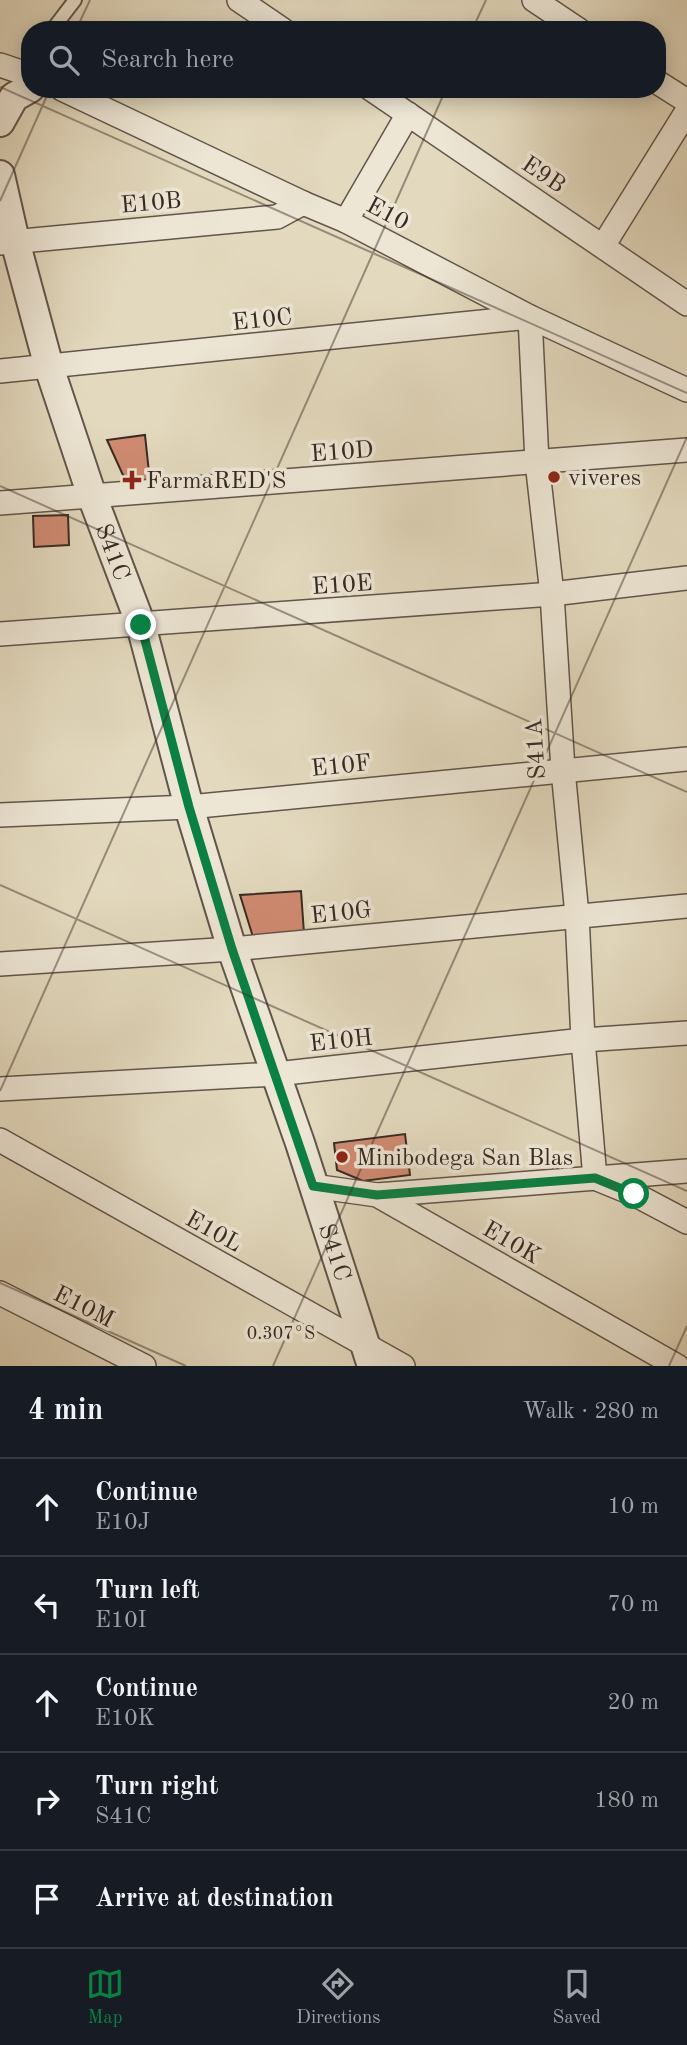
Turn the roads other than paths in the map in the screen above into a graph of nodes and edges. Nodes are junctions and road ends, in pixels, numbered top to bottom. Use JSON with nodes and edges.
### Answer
{"nodes":[{"id":1,"x":75,"y":0,"type":"edge"},
{"id":2,"x":534,"y":0,"type":"edge"},
{"id":3,"x":247,"y":2,"type":"edge"},
{"id":4,"x":59,"y":21,"type":"edge"},
{"id":5,"x":271,"y":21,"type":"edge"},
{"id":6,"x":566,"y":21,"type":"edge"},
{"id":7,"x":0,"y":65,"type":"edge"},
{"id":8,"x":21,"y":72,"type":"edge"},
{"id":9,"x":21,"y":86,"type":"edge"},
{"id":10,"x":666,"y":88,"type":"edge"},
{"id":11,"x":81,"y":98,"type":"edge"},
{"id":12,"x":384,"y":98,"type":"edge"},
{"id":13,"x":687,"y":101,"type":"edge"},
{"id":14,"x":687,"y":111,"type":"edge"},
{"id":15,"x":408,"y":114,"type":"junction"},
{"id":16,"x":0,"y":122,"type":"edge"},
{"id":17,"x":0,"y":175,"type":"edge"},
{"id":18,"x":303,"y":203,"type":"junction"},
{"id":19,"x":346,"y":221,"type":"junction"},
{"id":20,"x":7,"y":242,"type":"edge"},
{"id":21,"x":603,"y":246,"type":"junction"},
{"id":22,"x":687,"y":304,"type":"edge"},
{"id":23,"x":530,"y":317,"type":"junction"},
{"id":24,"x":49,"y":367,"type":"junction"},
{"id":25,"x":0,"y":371,"type":"edge"},
{"id":26,"x":687,"y":390,"type":"edge"},
{"id":27,"x":687,"y":450,"type":"edge"},
{"id":28,"x":537,"y":462,"type":"junction"},
{"id":29,"x":92,"y":496,"type":"junction"},
{"id":30,"x":0,"y":503,"type":"edge"},
{"id":31,"x":687,"y":578,"type":"edge"},
{"id":32,"x":552,"y":594,"type":"junction"},
{"id":33,"x":141,"y":625,"type":"junction"},
{"id":34,"x":0,"y":634,"type":"edge"},
{"id":35,"x":687,"y":759,"type":"edge"},
{"id":36,"x":563,"y":770,"type":"junction"},
{"id":37,"x":189,"y":807,"type":"junction"},
{"id":38,"x":0,"y":816,"type":"edge"},
{"id":39,"x":687,"y":906,"type":"edge"},
{"id":40,"x":577,"y":915,"type":"junction"},
{"id":41,"x":232,"y":949,"type":"junction"},
{"id":42,"x":0,"y":964,"type":"edge"},
{"id":43,"x":687,"y":1033,"type":"edge"},
{"id":44,"x":583,"y":1040,"type":"junction"},
{"id":45,"x":276,"y":1074,"type":"junction"},
{"id":46,"x":0,"y":1089,"type":"edge"},
{"id":47,"x":0,"y":1140,"type":"edge"},
{"id":48,"x":687,"y":1171,"type":"edge"},
{"id":49,"x":595,"y":1178,"type":"junction"},
{"id":50,"x":313,"y":1186,"type":"junction"},
{"id":51,"x":377,"y":1195,"type":"junction"},
{"id":52,"x":687,"y":1222,"type":"edge"},
{"id":53,"x":0,"y":1293,"type":"edge"},
{"id":54,"x":369,"y":1356,"type":"edge"},
{"id":55,"x":663,"y":1363,"type":"edge"},
{"id":56,"x":144,"y":1366,"type":"edge"},
{"id":57,"x":403,"y":1366,"type":"edge"}],
"edges":[{"from":1,"to":4,"type":"lane"},
{"from":2,"to":6,"type":"street"},
{"from":3,"to":5,"type":"street"},
{"from":7,"to":8,"type":"street"},
{"from":9,"to":16,"type":"street"},
{"from":10,"to":13,"type":"street"},
{"from":11,"to":18,"type":"street","name":"E10"},
{"from":12,"to":15,"type":"street","name":"E9B"},
{"from":14,"to":21,"type":"street"},
{"from":15,"to":19,"type":"street"},
{"from":15,"to":21,"type":"street","name":"E9B"},
{"from":17,"to":20,"type":"street","name":"S41C"},
{"from":18,"to":19,"type":"street","name":"E10"},
{"from":18,"to":20,"type":"street","name":"E10B"},
{"from":19,"to":23,"type":"street","name":"E10"},
{"from":20,"to":24,"type":"street","name":"S41C"},
{"from":21,"to":22,"type":"street","name":"E9B"},
{"from":23,"to":24,"type":"street","name":"E10C"},
{"from":23,"to":26,"type":"street","name":"E10"},
{"from":23,"to":28,"type":"street","name":"S41A"},
{"from":24,"to":25,"type":"street","name":"E10C"},
{"from":24,"to":29,"type":"street","name":"S41C"},
{"from":27,"to":28,"type":"street","name":"E10D"},
{"from":28,"to":29,"type":"street","name":"E10D"},
{"from":28,"to":32,"type":"street","name":"S41A"},
{"from":29,"to":30,"type":"street","name":"E10D"},
{"from":29,"to":33,"type":"street","name":"S41C"},
{"from":31,"to":32,"type":"street","name":"E10E"},
{"from":32,"to":33,"type":"street","name":"E10E"},
{"from":32,"to":36,"type":"street","name":"S41A"},
{"from":33,"to":34,"type":"street","name":"E10E"},
{"from":33,"to":37,"type":"street","name":"S41C"},
{"from":35,"to":36,"type":"street","name":"E10F"},
{"from":36,"to":37,"type":"street","name":"E10F"},
{"from":36,"to":40,"type":"street","name":"S41A"},
{"from":37,"to":38,"type":"street","name":"E10F"},
{"from":37,"to":41,"type":"street","name":"S41C"},
{"from":39,"to":40,"type":"street","name":"E10G"},
{"from":40,"to":41,"type":"street","name":"E10G"},
{"from":40,"to":44,"type":"street","name":"S41A"},
{"from":41,"to":42,"type":"street","name":"E10G"},
{"from":41,"to":45,"type":"street","name":"S41C"},
{"from":43,"to":44,"type":"street","name":"E10H"},
{"from":44,"to":45,"type":"street","name":"E10H"},
{"from":44,"to":49,"type":"street","name":"S41A"},
{"from":45,"to":46,"type":"street","name":"E10H"},
{"from":45,"to":50,"type":"street","name":"S41C"},
{"from":47,"to":54,"type":"street","name":"E10L"},
{"from":48,"to":49,"type":"street"},
{"from":49,"to":51,"type":"street"},
{"from":49,"to":52,"type":"street"},
{"from":50,"to":51,"type":"street","name":"E10K"},
{"from":50,"to":54,"type":"street","name":"S41C"},
{"from":51,"to":55,"type":"street","name":"E10K"},
{"from":53,"to":56,"type":"street","name":"E10M"},
{"from":54,"to":57,"type":"street","name":"E10L"}]}
